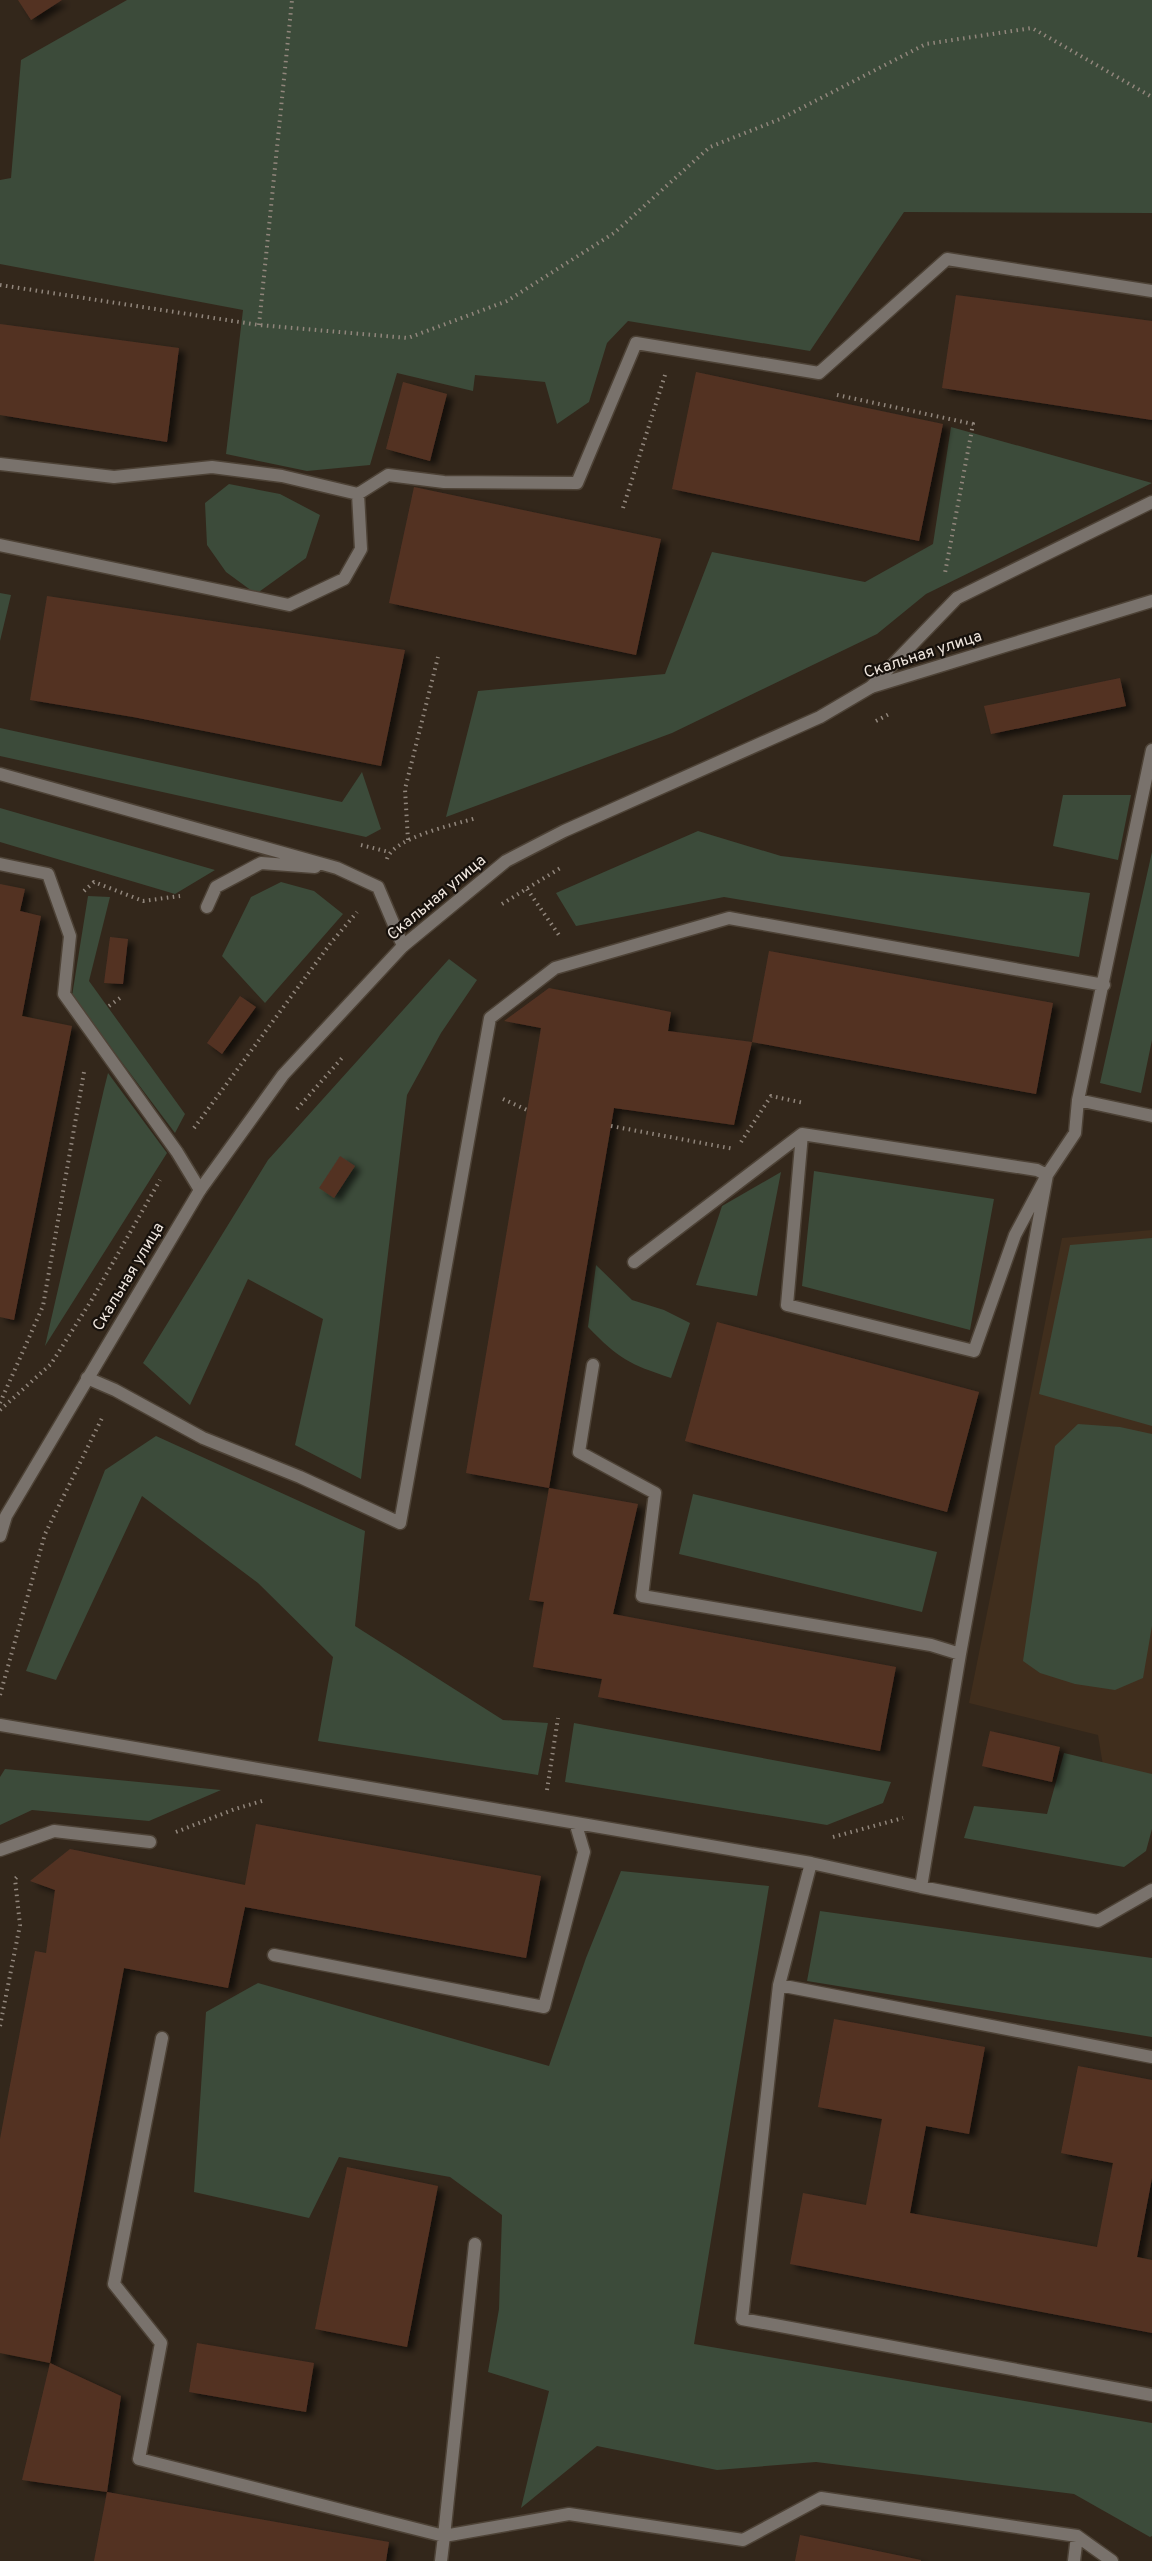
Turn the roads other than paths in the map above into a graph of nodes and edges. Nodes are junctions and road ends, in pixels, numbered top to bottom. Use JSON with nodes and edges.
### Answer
{"nodes":[{"id":1,"x":1152,"y":291,"type":"edge"},
{"id":2,"x":0,"y":464,"type":"edge"},
{"id":3,"x":358,"y":494,"type":"junction"},
{"id":4,"x":1152,"y":502,"type":"edge"},
{"id":5,"x":0,"y":545,"type":"edge"},
{"id":6,"x":1152,"y":601,"type":"edge"},
{"id":7,"x":871,"y":687,"type":"junction"},
{"id":8,"x":1152,"y":750,"type":"edge"},
{"id":9,"x":0,"y":774,"type":"edge"},
{"id":10,"x":0,"y":864,"type":"edge"},
{"id":11,"x":337,"y":868,"type":"junction"},
{"id":12,"x":207,"y":907,"type":"dead end"},
{"id":13,"x":403,"y":946,"type":"junction"},
{"id":14,"x":1104,"y":985,"type":"junction"},
{"id":15,"x":1078,"y":1100,"type":"junction"},
{"id":16,"x":1152,"y":1116,"type":"edge"},
{"id":17,"x":802,"y":1134,"type":"junction"},
{"id":18,"x":1047,"y":1175,"type":"junction"},
{"id":19,"x":200,"y":1190,"type":"junction"},
{"id":20,"x":633,"y":1262,"type":"dead end"},
{"id":21,"x":593,"y":1365,"type":"dead end"},
{"id":22,"x":87,"y":1378,"type":"junction"},
{"id":23,"x":3,"y":1515,"type":"edge"},
{"id":24,"x":0,"y":1536,"type":"edge"},
{"id":25,"x":960,"y":1654,"type":"junction"},
{"id":26,"x":0,"y":1725,"type":"edge"},
{"id":27,"x":576,"y":1825,"type":"junction"},
{"id":28,"x":150,"y":1842,"type":"road end"},
{"id":29,"x":0,"y":1850,"type":"edge"},
{"id":30,"x":811,"y":1863,"type":"junction"},
{"id":31,"x":921,"y":1887,"type":"junction"},
{"id":32,"x":1152,"y":1890,"type":"edge"},
{"id":33,"x":274,"y":1954,"type":"dead end"},
{"id":34,"x":779,"y":1985,"type":"junction"},
{"id":35,"x":162,"y":2038,"type":"dead end"},
{"id":36,"x":1152,"y":2057,"type":"edge"},
{"id":37,"x":475,"y":2244,"type":"dead end"},
{"id":38,"x":1152,"y":2394,"type":"edge"},
{"id":39,"x":444,"y":2536,"type":"junction"},
{"id":40,"x":1077,"y":2536,"type":"junction"},
{"id":41,"x":441,"y":2561,"type":"edge"},
{"id":42,"x":1074,"y":2561,"type":"edge"},
{"id":43,"x":1112,"y":2561,"type":"edge"}],
"edges":[{"from":1,"to":3,"type":"street"},
{"from":2,"to":3,"type":"street"},
{"from":3,"to":5,"type":"street"},
{"from":4,"to":7,"type":"street"},
{"from":6,"to":7,"type":"street","name":"Скальная улица"},
{"from":7,"to":13,"type":"street","name":"Скальная улица"},
{"from":8,"to":14,"type":"street"},
{"from":9,"to":11,"type":"street"},
{"from":10,"to":19,"type":"street"},
{"from":11,"to":12,"type":"street"},
{"from":11,"to":13,"type":"street"},
{"from":13,"to":19,"type":"street","name":"Скальная улица"},
{"from":14,"to":15,"type":"street"},
{"from":14,"to":22,"type":"street"},
{"from":15,"to":16,"type":"street"},
{"from":15,"to":18,"type":"street"},
{"from":17,"to":18,"type":"street"},
{"from":17,"to":18,"type":"street"},
{"from":17,"to":20,"type":"street"},
{"from":18,"to":25,"type":"street"},
{"from":19,"to":22,"type":"street","name":"Скальная улица"},
{"from":21,"to":25,"type":"street"},
{"from":22,"to":23,"type":"street","name":"Скальная улица"},
{"from":23,"to":24,"type":"street","name":"Скальная улица"},
{"from":25,"to":31,"type":"street"},
{"from":26,"to":27,"type":"street"},
{"from":27,"to":30,"type":"street"},
{"from":27,"to":33,"type":"street"},
{"from":28,"to":29,"type":"street"},
{"from":30,"to":31,"type":"street"},
{"from":30,"to":34,"type":"street"},
{"from":31,"to":32,"type":"street"},
{"from":34,"to":36,"type":"street"},
{"from":34,"to":38,"type":"street"},
{"from":35,"to":39,"type":"street"},
{"from":37,"to":39,"type":"street"},
{"from":39,"to":40,"type":"street"},
{"from":39,"to":41,"type":"street"},
{"from":40,"to":42,"type":"street"},
{"from":40,"to":43,"type":"street"}]}
